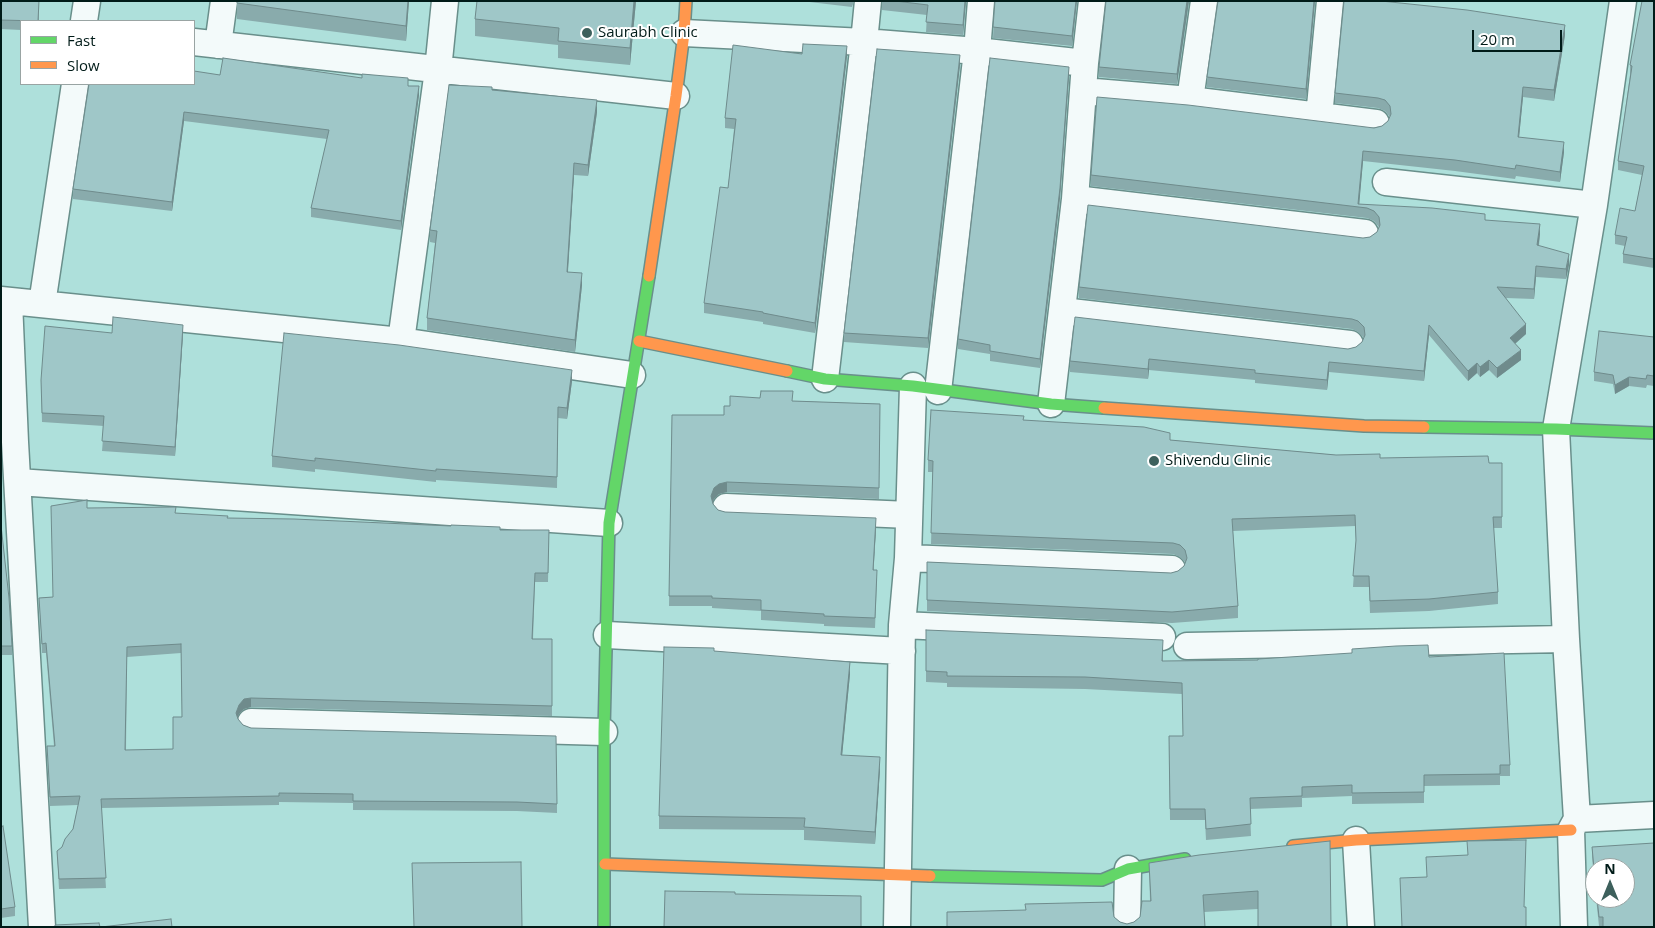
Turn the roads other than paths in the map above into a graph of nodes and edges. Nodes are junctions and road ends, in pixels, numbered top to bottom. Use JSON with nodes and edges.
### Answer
{"nodes":[{"id":1,"x":87,"y":1,"type":"edge"},
{"id":2,"x":224,"y":1,"type":"edge"},
{"id":3,"x":445,"y":1,"type":"edge"},
{"id":4,"x":686,"y":1,"type":"edge"},
{"id":5,"x":868,"y":1,"type":"edge"},
{"id":6,"x":980,"y":1,"type":"edge"},
{"id":7,"x":1092,"y":1,"type":"edge"},
{"id":8,"x":1204,"y":1,"type":"edge"},
{"id":9,"x":1330,"y":1,"type":"edge"},
{"id":10,"x":1622,"y":1,"type":"edge"},
{"id":11,"x":84,"y":20,"type":"edge"},
{"id":12,"x":684,"y":33,"type":"junction"},
{"id":13,"x":864,"y":42,"type":"junction"},
{"id":14,"x":206,"y":44,"type":"edge"},
{"id":15,"x":977,"y":51,"type":"junction"},
{"id":16,"x":1085,"y":63,"type":"junction"},
{"id":17,"x":438,"y":70,"type":"junction"},
{"id":18,"x":75,"y":85,"type":"edge"},
{"id":19,"x":1083,"y":91,"type":"junction"},
{"id":20,"x":676,"y":96,"type":"junction"},
{"id":21,"x":1190,"y":100,"type":"junction"},
{"id":22,"x":1319,"y":117,"type":"junction"},
{"id":23,"x":1376,"y":123,"type":"dead end"},
{"id":24,"x":1386,"y":182,"type":"dead end"},
{"id":25,"x":1075,"y":199,"type":"junction"},
{"id":26,"x":1594,"y":205,"type":"junction"},
{"id":27,"x":1366,"y":233,"type":"dead end"},
{"id":28,"x":5,"y":301,"type":"edge"},
{"id":29,"x":42,"y":304,"type":"junction"},
{"id":30,"x":1062,"y":311,"type":"junction"},
{"id":31,"x":402,"y":340,"type":"junction"},
{"id":32,"x":639,"y":341,"type":"junction"},
{"id":33,"x":1350,"y":344,"type":"dead end"},
{"id":34,"x":632,"y":375,"type":"junction"},
{"id":35,"x":824,"y":379,"type":"junction"},
{"id":36,"x":913,"y":386,"type":"junction"},
{"id":37,"x":938,"y":391,"type":"junction"},
{"id":38,"x":1051,"y":404,"type":"junction"},
{"id":39,"x":1556,"y":429,"type":"junction"},
{"id":40,"x":1654,"y":433,"type":"edge"},
{"id":41,"x":8,"y":441,"type":"edge"},
{"id":42,"x":18,"y":482,"type":"junction"},
{"id":43,"x":726,"y":507,"type":"dead end"},
{"id":44,"x":910,"y":515,"type":"junction"},
{"id":45,"x":609,"y":522,"type":"junction"},
{"id":46,"x":908,"y":558,"type":"junction"},
{"id":47,"x":1172,"y":569,"type":"dead end"},
{"id":48,"x":902,"y":625,"type":"junction"},
{"id":49,"x":607,"y":635,"type":"junction"},
{"id":50,"x":1162,"y":637,"type":"dead end"},
{"id":51,"x":1566,"y":639,"type":"junction"},
{"id":52,"x":1187,"y":646,"type":"dead end"},
{"id":53,"x":902,"y":651,"type":"junction"},
{"id":54,"x":251,"y":722,"type":"dead end"},
{"id":55,"x":604,"y":732,"type":"junction"},
{"id":56,"x":1654,"y":815,"type":"edge"},
{"id":57,"x":1574,"y":824,"type":"junction"},
{"id":58,"x":1356,"y":840,"type":"junction"},
{"id":59,"x":1281,"y":848,"type":"edge"},
{"id":60,"x":1197,"y":857,"type":"edge"},
{"id":61,"x":605,"y":864,"type":"junction"},
{"id":62,"x":1128,"y":869,"type":"junction"},
{"id":63,"x":897,"y":875,"type":"junction"},
{"id":64,"x":42,"y":927,"type":"edge"},
{"id":65,"x":604,"y":927,"type":"edge"},
{"id":66,"x":898,"y":927,"type":"edge"},
{"id":67,"x":1127,"y":927,"type":"edge"},
{"id":68,"x":1361,"y":927,"type":"edge"},
{"id":69,"x":1574,"y":927,"type":"edge"}],
"edges":[{"from":1,"to":11,"type":"street"},
{"from":2,"to":14,"type":"street"},
{"from":3,"to":17,"type":"street"},
{"from":4,"to":12,"type":"street"},
{"from":5,"to":13,"type":"street"},
{"from":6,"to":15,"type":"street"},
{"from":7,"to":16,"type":"street"},
{"from":8,"to":21,"type":"street"},
{"from":9,"to":22,"type":"street"},
{"from":10,"to":26,"type":"street"},
{"from":12,"to":13,"type":"street"},
{"from":12,"to":20,"type":"street"},
{"from":13,"to":15,"type":"street"},
{"from":13,"to":35,"type":"street"},
{"from":14,"to":17,"type":"street"},
{"from":15,"to":16,"type":"street"},
{"from":15,"to":37,"type":"street"},
{"from":16,"to":19,"type":"street"},
{"from":17,"to":20,"type":"street"},
{"from":17,"to":31,"type":"street"},
{"from":18,"to":29,"type":"street"},
{"from":19,"to":21,"type":"street"},
{"from":19,"to":25,"type":"street"},
{"from":20,"to":32,"type":"street"},
{"from":21,"to":22,"type":"street"},
{"from":22,"to":23,"type":"street"},
{"from":24,"to":26,"type":"street"},
{"from":25,"to":27,"type":"street"},
{"from":25,"to":30,"type":"street"},
{"from":26,"to":39,"type":"street"},
{"from":28,"to":29,"type":"street"},
{"from":28,"to":41,"type":"street"},
{"from":29,"to":31,"type":"street"},
{"from":30,"to":33,"type":"street"},
{"from":30,"to":38,"type":"street"},
{"from":31,"to":34,"type":"street"},
{"from":32,"to":34,"type":"street"},
{"from":32,"to":35,"type":"street"},
{"from":34,"to":45,"type":"street"},
{"from":35,"to":36,"type":"street"},
{"from":36,"to":37,"type":"street"},
{"from":36,"to":44,"type":"street"},
{"from":37,"to":38,"type":"street"},
{"from":38,"to":39,"type":"street"},
{"from":39,"to":40,"type":"street"},
{"from":39,"to":51,"type":"street"},
{"from":41,"to":42,"type":"street"},
{"from":42,"to":45,"type":"street"},
{"from":42,"to":64,"type":"street"},
{"from":43,"to":44,"type":"street"},
{"from":44,"to":46,"type":"street"},
{"from":45,"to":49,"type":"street"},
{"from":46,"to":47,"type":"street"},
{"from":46,"to":48,"type":"street"},
{"from":48,"to":50,"type":"street"},
{"from":48,"to":53,"type":"street"},
{"from":49,"to":53,"type":"street"},
{"from":49,"to":55,"type":"street"},
{"from":51,"to":52,"type":"street"},
{"from":51,"to":57,"type":"street"},
{"from":53,"to":63,"type":"street"},
{"from":54,"to":55,"type":"street"},
{"from":55,"to":61,"type":"street"},
{"from":56,"to":57,"type":"street"},
{"from":57,"to":58,"type":"street"},
{"from":57,"to":69,"type":"street"},
{"from":58,"to":59,"type":"street"},
{"from":58,"to":68,"type":"street"},
{"from":60,"to":62,"type":"street"},
{"from":61,"to":63,"type":"street"},
{"from":61,"to":65,"type":"street"},
{"from":62,"to":63,"type":"street"},
{"from":62,"to":67,"type":"street"},
{"from":63,"to":66,"type":"street"}]}
